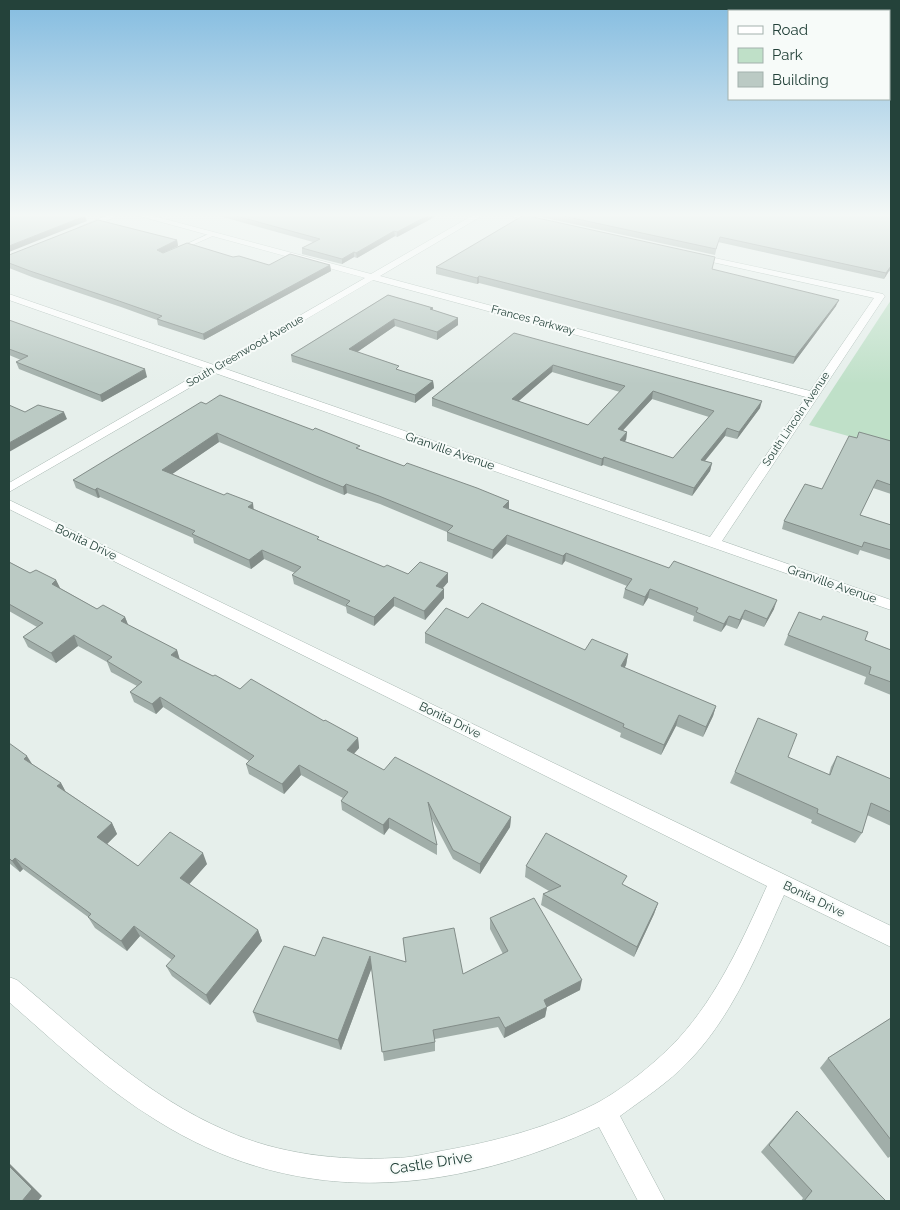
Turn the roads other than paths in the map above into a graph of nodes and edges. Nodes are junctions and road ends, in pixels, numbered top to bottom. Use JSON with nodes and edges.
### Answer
{"nodes":[{"id":1,"x":349,"y":270,"type":"edge"},
{"id":2,"x":384,"y":270,"type":"edge"},
{"id":3,"x":764,"y":270,"type":"edge"},
{"id":4,"x":373,"y":277,"type":"junction"},
{"id":5,"x":9,"y":297,"type":"edge"},
{"id":6,"x":215,"y":369,"type":"junction"},
{"id":7,"x":813,"y":395,"type":"junction"},
{"id":8,"x":9,"y":488,"type":"edge"},
{"id":9,"x":9,"y":504,"type":"edge"},
{"id":10,"x":713,"y":543,"type":"junction"},
{"id":11,"x":891,"y":605,"type":"edge"},
{"id":12,"x":779,"y":882,"type":"junction"},
{"id":13,"x":891,"y":936,"type":"edge"},
{"id":14,"x":9,"y":988,"type":"edge"},
{"id":15,"x":604,"y":1112,"type":"junction"},
{"id":16,"x":652,"y":1201,"type":"edge"}],
"edges":[{"from":1,"to":4,"type":"street","name":"Frances Parkway"},
{"from":2,"to":4,"type":"street","name":"South Greenwood Avenue"},
{"from":3,"to":7,"type":"street","name":"South Lincoln Avenue"},
{"from":4,"to":6,"type":"street","name":"South Greenwood Avenue"},
{"from":4,"to":7,"type":"street","name":"Frances Parkway"},
{"from":5,"to":6,"type":"street","name":"Granville Avenue"},
{"from":6,"to":8,"type":"street","name":"South Greenwood Avenue"},
{"from":6,"to":10,"type":"street","name":"Granville Avenue"},
{"from":7,"to":10,"type":"street","name":"South Lincoln Avenue"},
{"from":9,"to":12,"type":"street","name":"Bonita Drive"},
{"from":10,"to":11,"type":"street","name":"Granville Avenue"},
{"from":12,"to":13,"type":"street","name":"Bonita Drive"},
{"from":12,"to":15,"type":"street","name":"Castle Drive"},
{"from":14,"to":15,"type":"street","name":"Castle Drive"},
{"from":15,"to":16,"type":"street"}]}
